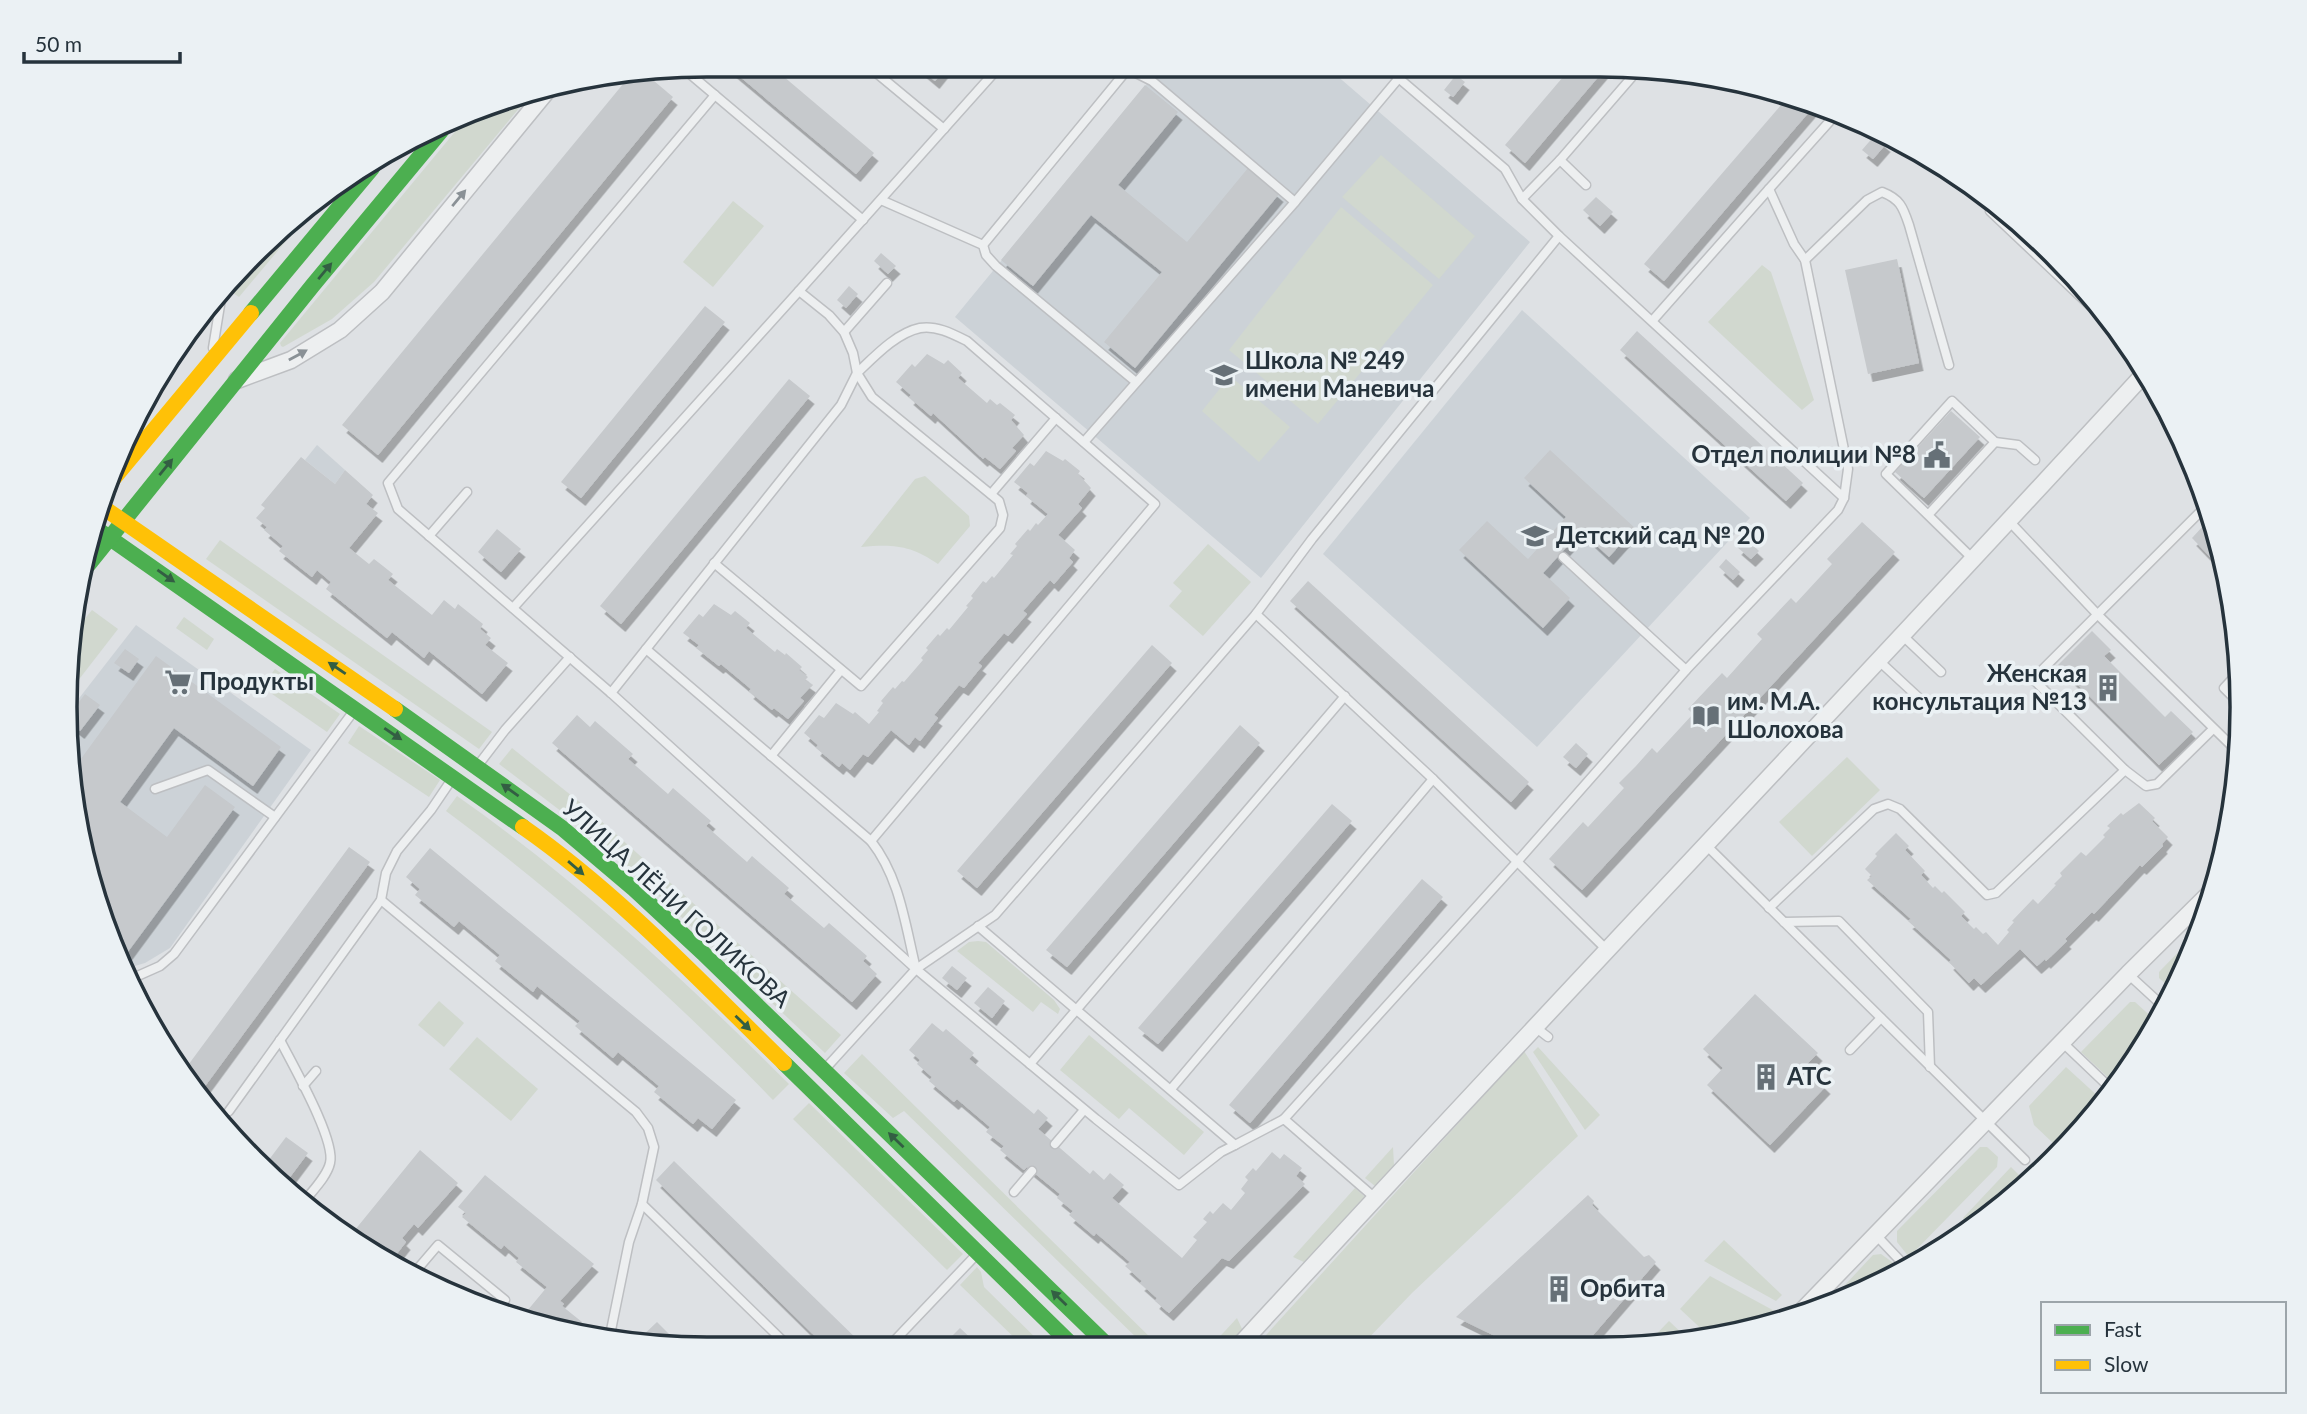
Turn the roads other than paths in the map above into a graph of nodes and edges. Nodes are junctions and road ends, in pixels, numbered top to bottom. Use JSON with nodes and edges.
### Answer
{"nodes":[{"id":1,"x":694,"y":77,"type":"edge"},
{"id":2,"x":881,"y":77,"type":"edge"},
{"id":3,"x":990,"y":77,"type":"edge"},
{"id":4,"x":1119,"y":77,"type":"edge"},
{"id":5,"x":1144,"y":77,"type":"edge"},
{"id":6,"x":1399,"y":78,"type":"joint"},
{"id":7,"x":1631,"y":78,"type":"edge"},
{"id":8,"x":715,"y":95,"type":"junction"},
{"id":9,"x":540,"y":99,"type":"edge"},
{"id":10,"x":1830,"y":120,"type":"edge"},
{"id":11,"x":944,"y":129,"type":"junction"},
{"id":12,"x":434,"y":139,"type":"edge"},
{"id":13,"x":1560,"y":160,"type":"junction"},
{"id":14,"x":362,"y":180,"type":"edge"},
{"id":15,"x":1586,"y":184,"type":"dead end"},
{"id":16,"x":1769,"y":189,"type":"junction"},
{"id":17,"x":1522,"y":199,"type":"junction"},
{"id":18,"x":881,"y":200,"type":"junction"},
{"id":19,"x":1295,"y":202,"type":"junction"},
{"id":20,"x":863,"y":220,"type":"junction"},
{"id":21,"x":2000,"y":220,"type":"edge"},
{"id":22,"x":1559,"y":236,"type":"junction"},
{"id":23,"x":983,"y":245,"type":"junction"},
{"id":24,"x":1805,"y":260,"type":"junction"},
{"id":25,"x":2056,"y":274,"type":"edge"},
{"id":26,"x":887,"y":284,"type":"dead end"},
{"id":27,"x":799,"y":291,"type":"junction"},
{"id":28,"x":220,"y":308,"type":"edge"},
{"id":29,"x":1653,"y":320,"type":"junction"},
{"id":30,"x":844,"y":332,"type":"junction"},
{"id":31,"x":211,"y":360,"type":"junction"},
{"id":32,"x":1950,"y":365,"type":"dead end"},
{"id":33,"x":856,"y":373,"type":"junction"},
{"id":34,"x":2139,"y":380,"type":"edge"},
{"id":35,"x":235,"y":381,"type":"junction"},
{"id":36,"x":1136,"y":382,"type":"junction"},
{"id":37,"x":1056,"y":418,"type":"junction"},
{"id":38,"x":1084,"y":442,"type":"junction"},
{"id":39,"x":1995,"y":442,"type":"junction"},
{"id":40,"x":2035,"y":460,"type":"dead end"},
{"id":41,"x":126,"y":463,"type":"edge"},
{"id":42,"x":467,"y":492,"type":"dead end"},
{"id":43,"x":991,"y":494,"type":"junction"},
{"id":44,"x":1844,"y":498,"type":"junction"},
{"id":45,"x":108,"y":510,"type":"edge"},
{"id":46,"x":2200,"y":513,"type":"edge"},
{"id":47,"x":1927,"y":515,"type":"junction"},
{"id":48,"x":123,"y":520,"type":"junction"},
{"id":49,"x":2009,"y":521,"type":"junction"},
{"id":50,"x":101,"y":532,"type":"edge"},
{"id":51,"x":429,"y":536,"type":"junction"},
{"id":52,"x":109,"y":538,"type":"junction"},
{"id":53,"x":95,"y":555,"type":"edge"},
{"id":54,"x":1563,"y":557,"type":"dead end"},
{"id":55,"x":1973,"y":559,"type":"junction"},
{"id":56,"x":714,"y":563,"type":"junction"},
{"id":57,"x":513,"y":608,"type":"junction"},
{"id":58,"x":1256,"y":614,"type":"junction"},
{"id":59,"x":2098,"y":615,"type":"junction"},
{"id":60,"x":1902,"y":635,"type":"junction"},
{"id":61,"x":646,"y":649,"type":"junction"},
{"id":62,"x":570,"y":657,"type":"junction"},
{"id":63,"x":1878,"y":660,"type":"junction"},
{"id":64,"x":841,"y":670,"type":"junction"},
{"id":65,"x":1686,"y":670,"type":"junction"},
{"id":66,"x":1941,"y":672,"type":"dead end"},
{"id":67,"x":369,"y":690,"type":"junction"},
{"id":68,"x":611,"y":693,"type":"junction"},
{"id":69,"x":1345,"y":696,"type":"junction"},
{"id":70,"x":1918,"y":697,"type":"dead end"},
{"id":71,"x":356,"y":709,"type":"junction"},
{"id":72,"x":2213,"y":729,"type":"junction"},
{"id":73,"x":2229,"y":744,"type":"edge"},
{"id":74,"x":771,"y":756,"type":"junction"},
{"id":75,"x":472,"y":763,"type":"junction"},
{"id":76,"x":2125,"y":770,"type":"junction"},
{"id":77,"x":1433,"y":779,"type":"junction"},
{"id":78,"x":460,"y":780,"type":"junction"},
{"id":79,"x":155,"y":789,"type":"dead end"},
{"id":80,"x":275,"y":817,"type":"junction"},
{"id":81,"x":871,"y":841,"type":"junction"},
{"id":82,"x":1706,"y":845,"type":"junction"},
{"id":83,"x":1517,"y":862,"type":"junction"},
{"id":84,"x":381,"y":900,"type":"junction"},
{"id":85,"x":2199,"y":904,"type":"edge"},
{"id":86,"x":1769,"y":908,"type":"junction"},
{"id":87,"x":1784,"y":922,"type":"junction"},
{"id":88,"x":978,"y":926,"type":"junction"},
{"id":89,"x":1607,"y":950,"type":"junction"},
{"id":90,"x":916,"y":970,"type":"junction"},
{"id":91,"x":2128,"y":974,"type":"junction"},
{"id":92,"x":138,"y":976,"type":"edge"},
{"id":93,"x":2157,"y":1001,"type":"edge"},
{"id":94,"x":1076,"y":1009,"type":"junction"},
{"id":95,"x":1881,"y":1018,"type":"junction"},
{"id":96,"x":280,"y":1040,"type":"junction"},
{"id":97,"x":2062,"y":1042,"type":"junction"},
{"id":98,"x":1850,"y":1050,"type":"dead end"},
{"id":99,"x":1030,"y":1064,"type":"junction"},
{"id":100,"x":1930,"y":1067,"type":"junction"},
{"id":101,"x":824,"y":1070,"type":"junction"},
{"id":102,"x":316,"y":1071,"type":"dead end"},
{"id":103,"x":2104,"y":1082,"type":"dead end"},
{"id":104,"x":303,"y":1086,"type":"junction"},
{"id":105,"x":808,"y":1087,"type":"junction"},
{"id":106,"x":1171,"y":1089,"type":"junction"},
{"id":107,"x":1084,"y":1110,"type":"junction"},
{"id":108,"x":229,"y":1111,"type":"dead end"},
{"id":109,"x":1284,"y":1119,"type":"junction"},
{"id":110,"x":1985,"y":1121,"type":"junction"},
{"id":111,"x":1055,"y":1144,"type":"dead end"},
{"id":112,"x":1235,"y":1145,"type":"junction"},
{"id":113,"x":2025,"y":1160,"type":"dead end"},
{"id":114,"x":1032,"y":1171,"type":"dead end"},
{"id":115,"x":1014,"y":1192,"type":"dead end"},
{"id":116,"x":309,"y":1195,"type":"edge"},
{"id":117,"x":1375,"y":1198,"type":"junction"},
{"id":118,"x":642,"y":1204,"type":"junction"},
{"id":119,"x":1876,"y":1235,"type":"junction"},
{"id":120,"x":996,"y":1236,"type":"junction"},
{"id":121,"x":978,"y":1254,"type":"junction"},
{"id":122,"x":1900,"y":1261,"type":"edge"},
{"id":123,"x":419,"y":1267,"type":"edge"},
{"id":124,"x":1815,"y":1299,"type":"edge"},
{"id":125,"x":505,"y":1300,"type":"dead end"},
{"id":126,"x":611,"y":1330,"type":"edge"},
{"id":127,"x":778,"y":1337,"type":"edge"},
{"id":128,"x":903,"y":1337,"type":"edge"},
{"id":129,"x":1064,"y":1337,"type":"edge"},
{"id":130,"x":1099,"y":1337,"type":"edge"},
{"id":131,"x":1247,"y":1337,"type":"edge"}],
"edges":[{"from":1,"to":8,"type":"lane"},
{"from":2,"to":11,"type":"lane"},
{"from":3,"to":11,"type":"lane"},
{"from":4,"to":23,"type":"lane"},
{"from":5,"to":19,"type":"lane"},
{"from":6,"to":17,"type":"lane"},
{"from":6,"to":19,"type":"lane"},
{"from":7,"to":13,"type":"lane"},
{"from":8,"to":20,"type":"lane"},
{"from":8,"to":51,"type":"lane"},
{"from":35,"to":9,"type":"street","one_way":true},
{"from":10,"to":16,"type":"lane"},
{"from":11,"to":18,"type":"lane"},
{"from":35,"to":12,"type":"street","one_way":true},
{"from":13,"to":15,"type":"lane"},
{"from":13,"to":17,"type":"lane"},
{"from":14,"to":31,"type":"street"},
{"from":16,"to":24,"type":"lane"},
{"from":16,"to":29,"type":"lane"},
{"from":17,"to":22,"type":"lane"},
{"from":18,"to":20,"type":"lane"},
{"from":18,"to":23,"type":"lane"},
{"from":19,"to":36,"type":"lane"},
{"from":20,"to":27,"type":"lane"},
{"from":21,"to":25,"type":"lane"},
{"from":22,"to":29,"type":"lane"},
{"from":22,"to":58,"type":"lane"},
{"from":23,"to":36,"type":"lane"},
{"from":24,"to":32,"type":"lane"},
{"from":24,"to":44,"type":"lane"},
{"from":26,"to":30,"type":"lane"},
{"from":27,"to":30,"type":"lane"},
{"from":27,"to":57,"type":"lane"},
{"from":28,"to":31,"type":"lane"},
{"from":29,"to":44,"type":"lane"},
{"from":30,"to":33,"type":"lane"},
{"from":31,"to":41,"type":"street"},
{"from":33,"to":37,"type":"lane"},
{"from":33,"to":43,"type":"lane"},
{"from":33,"to":56,"type":"lane"},
{"from":34,"to":49,"type":"street"},
{"from":48,"to":35,"type":"street","one_way":true},
{"from":36,"to":38,"type":"lane"},
{"from":37,"to":38,"type":"lane"},
{"from":37,"to":43,"type":"lane"},
{"from":38,"to":81,"type":"lane"},
{"from":39,"to":40,"type":"lane"},
{"from":39,"to":47,"type":"lane"},
{"from":39,"to":47,"type":"lane"},
{"from":42,"to":51,"type":"lane"},
{"from":43,"to":64,"type":"lane"},
{"from":44,"to":65,"type":"lane"},
{"from":45,"to":48,"type":"street","name":"УЛИЦА ЛЁНИ ГОЛИКОВА"},
{"from":46,"to":59,"type":"lane"},
{"from":47,"to":55,"type":"lane"},
{"from":48,"to":52,"type":"street"},
{"from":67,"to":48,"type":"street","name":"УЛИЦА ЛЁНИ ГОЛИКОВА","one_way":true},
{"from":49,"to":55,"type":"street"},
{"from":49,"to":59,"type":"lane"},
{"from":50,"to":52,"type":"street","name":"УЛИЦА ЛЁНИ ГОЛИКОВА"},
{"from":51,"to":57,"type":"lane"},
{"from":52,"to":53,"type":"street"},
{"from":52,"to":71,"type":"street","name":"УЛИЦА ЛЁНИ ГОЛИКОВА","one_way":true},
{"from":54,"to":65,"type":"lane"},
{"from":55,"to":60,"type":"street"},
{"from":56,"to":61,"type":"lane"},
{"from":56,"to":64,"type":"lane"},
{"from":57,"to":62,"type":"lane"},
{"from":58,"to":69,"type":"lane"},
{"from":58,"to":88,"type":"lane"},
{"from":59,"to":72,"type":"lane"},
{"from":59,"to":76,"type":"lane"},
{"from":60,"to":63,"type":"street"},
{"from":60,"to":66,"type":"lane"},
{"from":61,"to":68,"type":"lane"},
{"from":61,"to":74,"type":"lane"},
{"from":62,"to":68,"type":"lane"},
{"from":62,"to":75,"type":"lane"},
{"from":63,"to":70,"type":"lane"},
{"from":63,"to":82,"type":"street"},
{"from":64,"to":74,"type":"lane"},
{"from":65,"to":83,"type":"lane"},
{"from":67,"to":71,"type":"lane"},
{"from":67,"to":75,"type":"street","name":"УЛИЦА ЛЁНИ ГОЛИКОВА"},
{"from":68,"to":90,"type":"lane"},
{"from":69,"to":77,"type":"lane"},
{"from":69,"to":94,"type":"lane"},
{"from":71,"to":78,"type":"street","name":"УЛИЦА ЛЁНИ ГОЛИКОВА","one_way":true},
{"from":71,"to":80,"type":"lane"},
{"from":72,"to":73,"type":"lane"},
{"from":72,"to":76,"type":"lane"},
{"from":74,"to":81,"type":"lane"},
{"from":75,"to":78,"type":"lane"},
{"from":75,"to":78,"type":"lane"},
{"from":101,"to":75,"type":"street","name":"УЛИЦА ЛЁНИ ГОЛИКОВА","one_way":true},
{"from":76,"to":86,"type":"lane"},
{"from":77,"to":83,"type":"lane"},
{"from":77,"to":106,"type":"lane"},
{"from":78,"to":84,"type":"lane"},
{"from":78,"to":105,"type":"street","name":"УЛИЦА ЛЁНИ ГОЛИКОВА","one_way":true},
{"from":79,"to":80,"type":"lane"},
{"from":80,"to":92,"type":"lane"},
{"from":81,"to":90,"type":"lane"},
{"from":82,"to":86,"type":"lane"},
{"from":82,"to":89,"type":"street"},
{"from":83,"to":89,"type":"lane"},
{"from":83,"to":109,"type":"lane"},
{"from":84,"to":96,"type":"lane"},
{"from":84,"to":118,"type":"lane"},
{"from":85,"to":91,"type":"street"},
{"from":86,"to":87,"type":"lane"},
{"from":87,"to":95,"type":"lane"},
{"from":87,"to":100,"type":"lane"},
{"from":88,"to":90,"type":"lane"},
{"from":88,"to":94,"type":"lane"},
{"from":89,"to":117,"type":"street"},
{"from":90,"to":99,"type":"lane"},
{"from":90,"to":101,"type":"lane"},
{"from":91,"to":93,"type":"lane"},
{"from":91,"to":97,"type":"street"},
{"from":94,"to":99,"type":"lane"},
{"from":94,"to":106,"type":"lane"},
{"from":95,"to":98,"type":"lane"},
{"from":95,"to":100,"type":"lane"},
{"from":96,"to":104,"type":"lane"},
{"from":96,"to":108,"type":"lane"},
{"from":97,"to":103,"type":"lane"},
{"from":97,"to":110,"type":"street"},
{"from":99,"to":107,"type":"lane"},
{"from":100,"to":110,"type":"lane"},
{"from":101,"to":105,"type":"lane"},
{"from":120,"to":101,"type":"street","name":"УЛИЦА ЛЁНИ ГОЛИКОВА","one_way":true},
{"from":102,"to":104,"type":"lane"},
{"from":104,"to":116,"type":"lane"},
{"from":105,"to":121,"type":"street","name":"УЛИЦА ЛЁНИ ГОЛИКОВА"},
{"from":106,"to":112,"type":"lane"},
{"from":107,"to":111,"type":"lane"},
{"from":107,"to":112,"type":"lane"},
{"from":109,"to":112,"type":"lane"},
{"from":109,"to":117,"type":"lane"},
{"from":110,"to":113,"type":"lane"},
{"from":110,"to":119,"type":"street"},
{"from":114,"to":115,"type":"lane"},
{"from":117,"to":131,"type":"street"},
{"from":118,"to":126,"type":"lane"},
{"from":118,"to":127,"type":"lane"},
{"from":119,"to":122,"type":"lane"},
{"from":119,"to":124,"type":"street"},
{"from":120,"to":121,"type":"lane"},
{"from":130,"to":120,"type":"street","name":"УЛИЦА ЛЁНИ ГОЛИКОВА","one_way":true},
{"from":121,"to":128,"type":"lane"},
{"from":121,"to":129,"type":"street","name":"УЛИЦА ЛЁНИ ГОЛИКОВА"},
{"from":123,"to":125,"type":"lane"}]}
